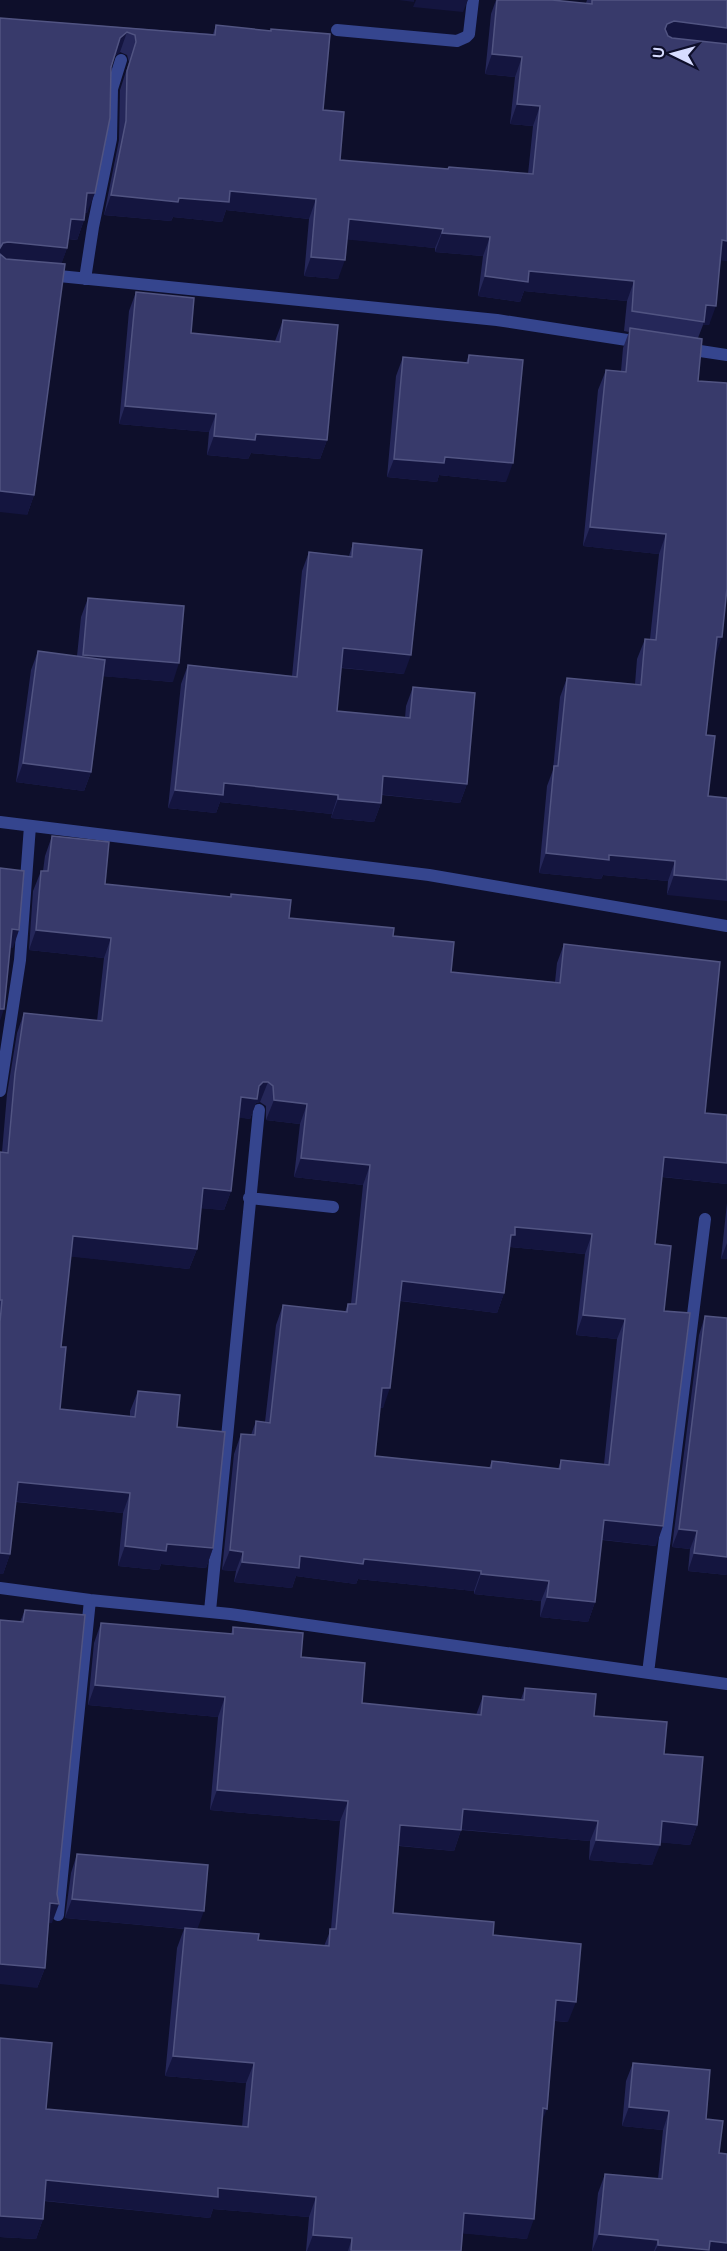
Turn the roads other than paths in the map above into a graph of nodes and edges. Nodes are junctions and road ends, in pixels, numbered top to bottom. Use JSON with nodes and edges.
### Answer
{"nodes":[{"id":1,"x":473,"y":0,"type":"edge"},
{"id":2,"x":337,"y":30,"type":"dead end"},
{"id":3,"x":121,"y":60,"type":"edge"},
{"id":4,"x":32,"y":273,"type":"edge"},
{"id":5,"x":85,"y":279,"type":"junction"},
{"id":6,"x":727,"y":355,"type":"edge"},
{"id":7,"x":0,"y":822,"type":"edge"},
{"id":8,"x":30,"y":826,"type":"junction"},
{"id":9,"x":727,"y":926,"type":"edge"},
{"id":10,"x":0,"y":1091,"type":"edge"},
{"id":11,"x":259,"y":1110,"type":"edge"},
{"id":12,"x":249,"y":1198,"type":"junction"},
{"id":13,"x":333,"y":1207,"type":"dead end"},
{"id":14,"x":705,"y":1219,"type":"dead end"},
{"id":15,"x":0,"y":1588,"type":"edge"},
{"id":16,"x":90,"y":1600,"type":"junction"},
{"id":17,"x":210,"y":1611,"type":"junction"},
{"id":18,"x":648,"y":1673,"type":"junction"},
{"id":19,"x":727,"y":1684,"type":"edge"},
{"id":20,"x":58,"y":1915,"type":"edge"}],
"edges":[{"from":1,"to":2,"type":"street"},
{"from":3,"to":5,"type":"street"},
{"from":4,"to":5,"type":"street"},
{"from":5,"to":6,"type":"street"},
{"from":7,"to":8,"type":"street"},
{"from":8,"to":9,"type":"street"},
{"from":8,"to":10,"type":"street"},
{"from":11,"to":12,"type":"street"},
{"from":12,"to":13,"type":"street"},
{"from":12,"to":17,"type":"street"},
{"from":14,"to":18,"type":"street"},
{"from":15,"to":16,"type":"street"},
{"from":16,"to":17,"type":"street"},
{"from":16,"to":20,"type":"street"},
{"from":17,"to":18,"type":"street"},
{"from":18,"to":19,"type":"street"}]}
